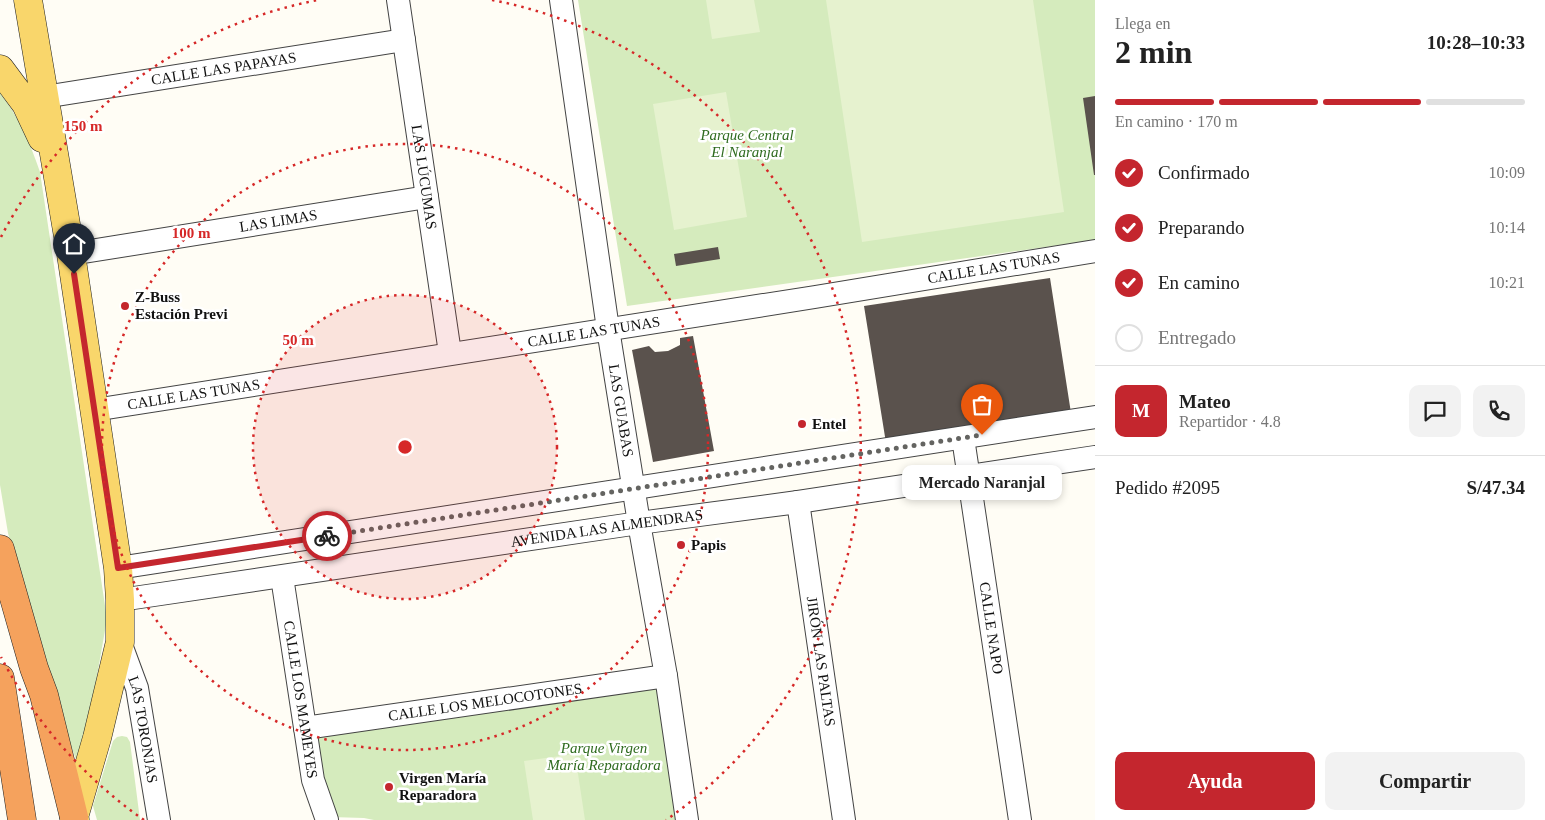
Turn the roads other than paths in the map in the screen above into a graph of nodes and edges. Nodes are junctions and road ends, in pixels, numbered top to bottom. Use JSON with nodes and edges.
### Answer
{"nodes":[{"id":1,"x":28,"y":0,"type":"edge"},
{"id":2,"x":398,"y":0,"type":"edge"},
{"id":3,"x":561,"y":0,"type":"edge"},
{"id":4,"x":404,"y":40,"type":"junction"},
{"id":5,"x":0,"y":69,"type":"edge"},
{"id":6,"x":44,"y":97,"type":"junction"},
{"id":7,"x":56,"y":166,"type":"junction"},
{"id":8,"x":427,"y":197,"type":"junction"},
{"id":9,"x":1095,"y":251,"type":"edge"},
{"id":10,"x":71,"y":254,"type":"junction"},
{"id":11,"x":608,"y":329,"type":"junction"},
{"id":12,"x":450,"y":353,"type":"junction"},
{"id":13,"x":94,"y":410,"type":"junction"},
{"id":14,"x":1095,"y":417,"type":"edge"},
{"id":15,"x":962,"y":438,"type":"junction"},
{"id":16,"x":1095,"y":457,"type":"edge"},
{"id":17,"x":968,"y":476,"type":"junction"},
{"id":18,"x":633,"y":490,"type":"junction"},
{"id":19,"x":798,"y":502,"type":"junction"},
{"id":20,"x":639,"y":524,"type":"junction"},
{"id":21,"x":0,"y":549,"type":"edge"},
{"id":22,"x":118,"y":568,"type":"junction"},
{"id":23,"x":282,"y":577,"type":"junction"},
{"id":24,"x":120,"y":600,"type":"junction"},
{"id":25,"x":120,"y":642,"type":"junction"},
{"id":26,"x":666,"y":676,"type":"junction"},
{"id":27,"x":0,"y":678,"type":"edge"},
{"id":28,"x":305,"y":728,"type":"junction"},
{"id":29,"x":75,"y":818,"type":"edge"},
{"id":30,"x":22,"y":820,"type":"edge"},
{"id":31,"x":159,"y":820,"type":"edge"},
{"id":32,"x":327,"y":820,"type":"edge"},
{"id":33,"x":687,"y":820,"type":"edge"},
{"id":34,"x":844,"y":820,"type":"edge"},
{"id":35,"x":1020,"y":820,"type":"edge"}],
"edges":[{"from":1,"to":6,"type":"main road"},
{"from":2,"to":4,"type":"street","name":"LAS LÚCUMAS"},
{"from":3,"to":11,"type":"street","name":"LAS GUABAS"},
{"from":4,"to":6,"type":"street","name":"CALLE LAS PAPAYAS"},
{"from":4,"to":8,"type":"street","name":"LAS LÚCUMAS"},
{"from":5,"to":7,"type":"main road"},
{"from":6,"to":7,"type":"main road"},
{"from":7,"to":10,"type":"main road"},
{"from":8,"to":10,"type":"street","name":"LAS LIMAS"},
{"from":8,"to":12,"type":"street","name":"LAS LÚCUMAS"},
{"from":9,"to":11,"type":"street","name":"CALLE LAS TUNAS"},
{"from":10,"to":13,"type":"main road"},
{"from":11,"to":12,"type":"street","name":"CALLE LAS TUNAS"},
{"from":11,"to":18,"type":"street","name":"LAS GUABAS"},
{"from":12,"to":13,"type":"street","name":"CALLE LAS TUNAS"},
{"from":13,"to":22,"type":"main road"},
{"from":14,"to":15,"type":"street"},
{"from":15,"to":17,"type":"street","name":"CALLE NAPO"},
{"from":15,"to":18,"type":"street"},
{"from":16,"to":17,"type":"street","name":"AVENIDA LAS ALMENDRAS"},
{"from":17,"to":19,"type":"street","name":"AVENIDA LAS ALMENDRAS"},
{"from":17,"to":35,"type":"street","name":"CALLE NAPO"},
{"from":18,"to":20,"type":"street","name":"LAS GUABAS"},
{"from":18,"to":22,"type":"street"},
{"from":19,"to":20,"type":"street","name":"AVENIDA LAS ALMENDRAS"},
{"from":19,"to":34,"type":"street","name":"JIRÓN LAS PALTAS"},
{"from":20,"to":23,"type":"street","name":"AVENIDA LAS ALMENDRAS"},
{"from":20,"to":26,"type":"street","name":"LAS GUABAS"},
{"from":21,"to":29,"type":"highway"},
{"from":22,"to":24,"type":"main road"},
{"from":23,"to":24,"type":"street","name":"AVENIDA LAS ALMENDRAS"},
{"from":23,"to":28,"type":"street","name":"CALLE LOS MAMEYES"},
{"from":24,"to":25,"type":"main road"},
{"from":25,"to":29,"type":"main road"},
{"from":25,"to":31,"type":"street","name":"LAS TORONJAS"},
{"from":26,"to":28,"type":"street","name":"CALLE LOS MELOCOTONES"},
{"from":26,"to":33,"type":"street","name":"LAS GUABAS"},
{"from":27,"to":30,"type":"highway"},
{"from":28,"to":32,"type":"street","name":"CALLE LOS MAMEYES"}]}
